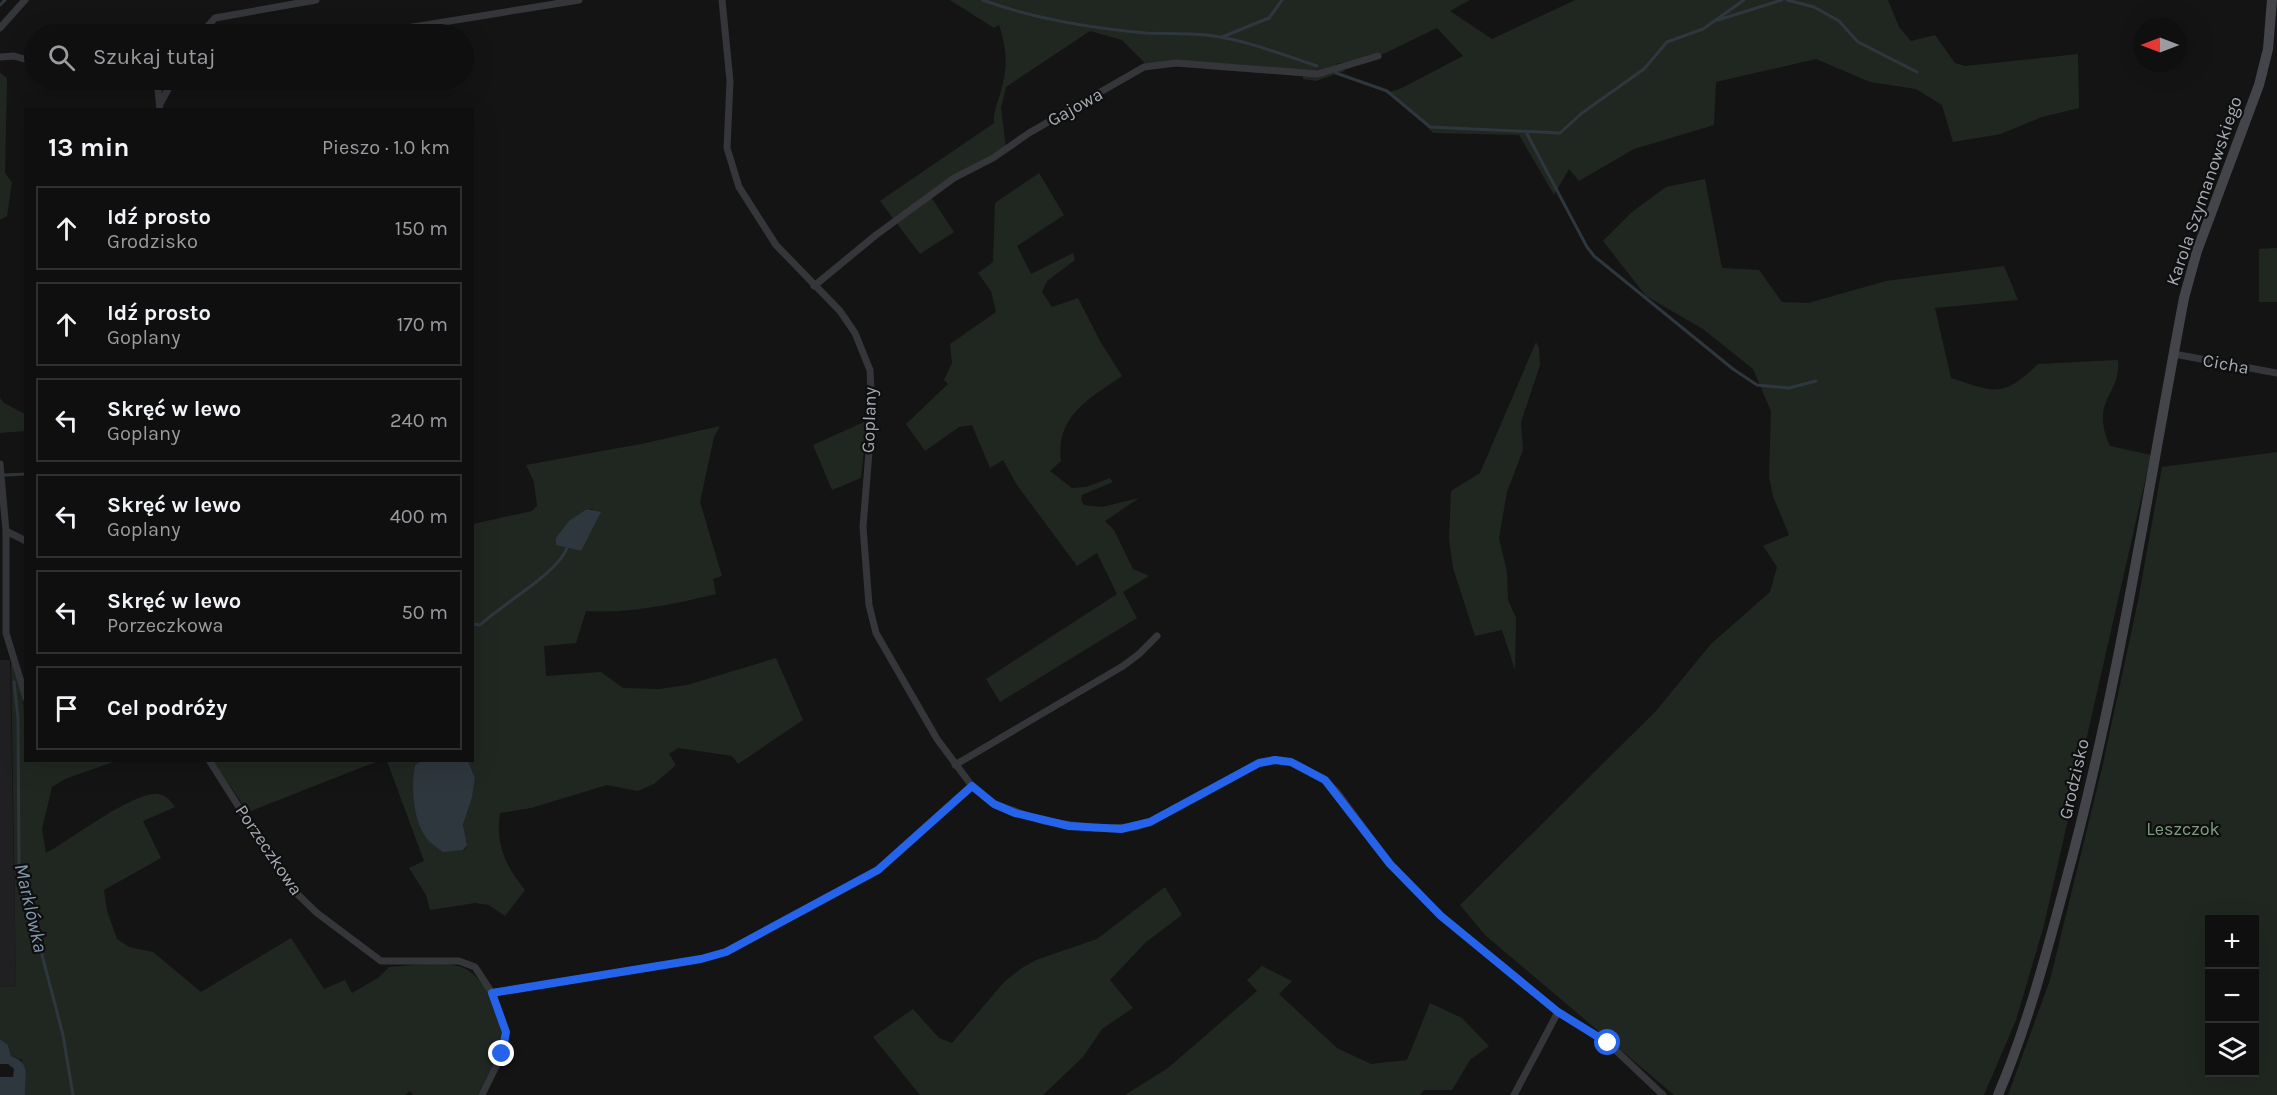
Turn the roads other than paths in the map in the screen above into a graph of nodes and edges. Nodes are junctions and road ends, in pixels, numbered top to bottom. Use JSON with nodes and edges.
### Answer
{"nodes":[{"id":1,"x":25,"y":0,"type":"edge"},
{"id":2,"x":316,"y":0,"type":"edge"},
{"id":3,"x":579,"y":0,"type":"edge"},
{"id":4,"x":723,"y":0,"type":"edge"},
{"id":5,"x":2272,"y":0,"type":"edge"},
{"id":6,"x":210,"y":24,"type":"edge"},
{"id":7,"x":431,"y":24,"type":"edge"},
{"id":8,"x":0,"y":28,"type":"edge"},
{"id":9,"x":1378,"y":56,"type":"dead end"},
{"id":10,"x":0,"y":57,"type":"edge"},
{"id":11,"x":24,"y":59,"type":"edge"},
{"id":12,"x":158,"y":90,"type":"edge"},
{"id":13,"x":168,"y":90,"type":"edge"},
{"id":14,"x":160,"y":107,"type":"edge"},
{"id":15,"x":814,"y":286,"type":"junction"},
{"id":16,"x":2174,"y":354,"type":"junction"},
{"id":17,"x":2277,"y":374,"type":"edge"},
{"id":18,"x":0,"y":464,"type":"edge"},
{"id":19,"x":2155,"y":464,"type":"joint"},
{"id":20,"x":6,"y":531,"type":"junction"},
{"id":21,"x":24,"y":541,"type":"edge"},
{"id":22,"x":1156,"y":636,"type":"dead end"},
{"id":23,"x":24,"y":692,"type":"edge"},
{"id":24,"x":210,"y":762,"type":"edge"},
{"id":25,"x":955,"y":765,"type":"junction"},
{"id":26,"x":972,"y":786,"type":"junction"},
{"id":27,"x":492,"y":993,"type":"junction"},
{"id":28,"x":1558,"y":1012,"type":"junction"},
{"id":29,"x":482,"y":1095,"type":"edge"},
{"id":30,"x":1514,"y":1095,"type":"edge"},
{"id":31,"x":1663,"y":1095,"type":"edge"},
{"id":32,"x":1998,"y":1095,"type":"edge"}],
"edges":[{"from":1,"to":8,"type":"street"},
{"from":2,"to":6,"type":"street"},
{"from":3,"to":7,"type":"street"},
{"from":4,"to":15,"type":"street","name":"Goplany"},
{"from":5,"to":16,"type":"street","name":"Karola Szymanowskiego"},
{"from":9,"to":15,"type":"street","name":"Gajowa"},
{"from":10,"to":11,"type":"street"},
{"from":12,"to":14,"type":"street"},
{"from":13,"to":14,"type":"street"},
{"from":15,"to":25,"type":"street","name":"Goplany"},
{"from":16,"to":17,"type":"street","name":"Cicha"},
{"from":16,"to":19,"type":"street","name":"Karola Szymanowskiego"},
{"from":18,"to":20,"type":"street"},
{"from":19,"to":32,"type":"street","name":"Grodzisko"},
{"from":20,"to":21,"type":"street"},
{"from":20,"to":23,"type":"street"},
{"from":22,"to":25,"type":"street"},
{"from":24,"to":27,"type":"street","name":"Porzeczkowa"},
{"from":25,"to":26,"type":"street","name":"Goplany"},
{"from":26,"to":27,"type":"street"},
{"from":26,"to":28,"type":"street","name":"Goplany"},
{"from":27,"to":29,"type":"street","name":"Porzeczkowa"},
{"from":28,"to":30,"type":"street"},
{"from":28,"to":31,"type":"street"}]}
